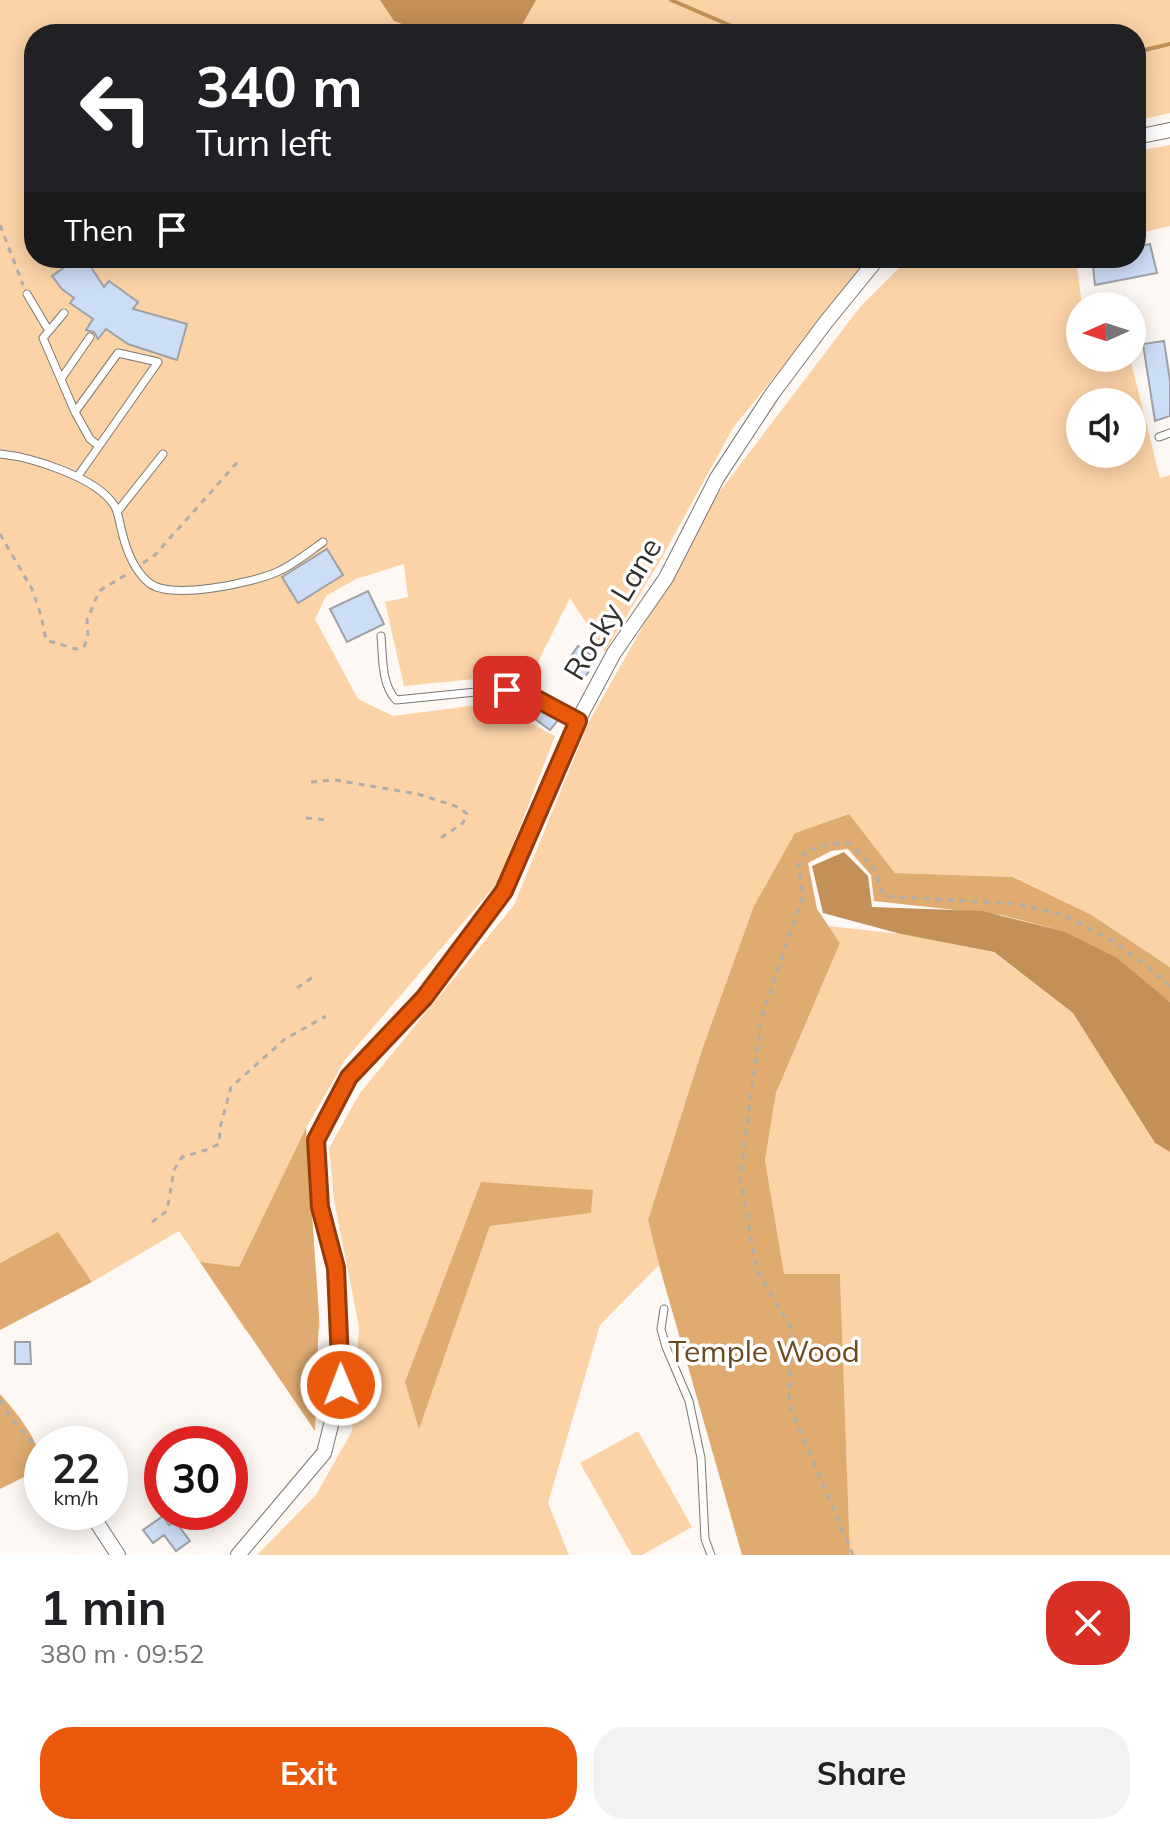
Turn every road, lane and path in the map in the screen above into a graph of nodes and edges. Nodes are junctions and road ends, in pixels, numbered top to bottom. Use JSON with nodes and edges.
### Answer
{"nodes":[{"id":1,"x":1170,"y":130,"type":"edge"},
{"id":2,"x":1146,"y":135,"type":"edge"},
{"id":3,"x":0,"y":225,"type":"edge"},
{"id":4,"x":870,"y":268,"type":"edge"},
{"id":5,"x":27,"y":294,"type":"joint"},
{"id":6,"x":64,"y":313,"type":"dead end"},
{"id":7,"x":49,"y":331,"type":"junction"},
{"id":8,"x":90,"y":337,"type":"dead end"},
{"id":9,"x":61,"y":379,"type":"junction"},
{"id":10,"x":75,"y":412,"type":"junction"},
{"id":11,"x":1170,"y":433,"type":"edge"},
{"id":12,"x":1159,"y":437,"type":"dead end"},
{"id":13,"x":99,"y":446,"type":"junction"},
{"id":14,"x":0,"y":454,"type":"edge"},
{"id":15,"x":163,"y":454,"type":"dead end"},
{"id":16,"x":241,"y":458,"type":"dead end"},
{"id":17,"x":78,"y":476,"type":"junction"},
{"id":18,"x":117,"y":512,"type":"junction"},
{"id":19,"x":0,"y":534,"type":"edge"},
{"id":20,"x":323,"y":542,"type":"dead end"},
{"id":21,"x":137,"y":567,"type":"junction"},
{"id":22,"x":381,"y":636,"type":"dead end"},
{"id":23,"x":578,"y":721,"type":"junction"},
{"id":24,"x":311,"y":782,"type":"dead end"},
{"id":25,"x":306,"y":818,"type":"dead end"},
{"id":26,"x":328,"y":820,"type":"dead end"},
{"id":27,"x":436,"y":841,"type":"dead end"},
{"id":28,"x":313,"y":977,"type":"dead end"},
{"id":29,"x":1170,"y":987,"type":"edge"},
{"id":30,"x":297,"y":988,"type":"dead end"},
{"id":31,"x":326,"y":1016,"type":"dead end"},
{"id":32,"x":152,"y":1222,"type":"dead end"},
{"id":33,"x":664,"y":1309,"type":"dead end"},
{"id":34,"x":0,"y":1400,"type":"edge"},
{"id":35,"x":24,"y":1433,"type":"edge"},
{"id":36,"x":102,"y":1530,"type":"edge"},
{"id":37,"x":118,"y":1555,"type":"edge"},
{"id":38,"x":238,"y":1555,"type":"edge"},
{"id":39,"x":711,"y":1555,"type":"edge"},
{"id":40,"x":853,"y":1555,"type":"edge"}],
"edges":[{"from":1,"to":2,"type":"street"},
{"from":3,"to":5,"type":"path"},
{"from":4,"to":23,"type":"street","name":"Rocky Lane"},
{"from":5,"to":7,"type":"lane"},
{"from":6,"to":7,"type":"lane"},
{"from":7,"to":9,"type":"lane"},
{"from":8,"to":9,"type":"lane"},
{"from":9,"to":10,"type":"lane"},
{"from":10,"to":13,"type":"lane"},
{"from":10,"to":13,"type":"lane"},
{"from":11,"to":12,"type":"lane"},
{"from":13,"to":17,"type":"lane"},
{"from":14,"to":17,"type":"lane"},
{"from":15,"to":18,"type":"lane"},
{"from":16,"to":21,"type":"path"},
{"from":17,"to":18,"type":"lane"},
{"from":18,"to":21,"type":"lane"},
{"from":19,"to":21,"type":"path"},
{"from":20,"to":21,"type":"lane"},
{"from":22,"to":23,"type":"lane"},
{"from":23,"to":38,"type":"street","name":"Rocky Lane"},
{"from":24,"to":27,"type":"path"},
{"from":25,"to":26,"type":"path"},
{"from":28,"to":30,"type":"path"},
{"from":29,"to":40,"type":"path"},
{"from":31,"to":32,"type":"path"},
{"from":33,"to":39,"type":"lane"},
{"from":34,"to":35,"type":"path"},
{"from":36,"to":37,"type":"street"}]}
